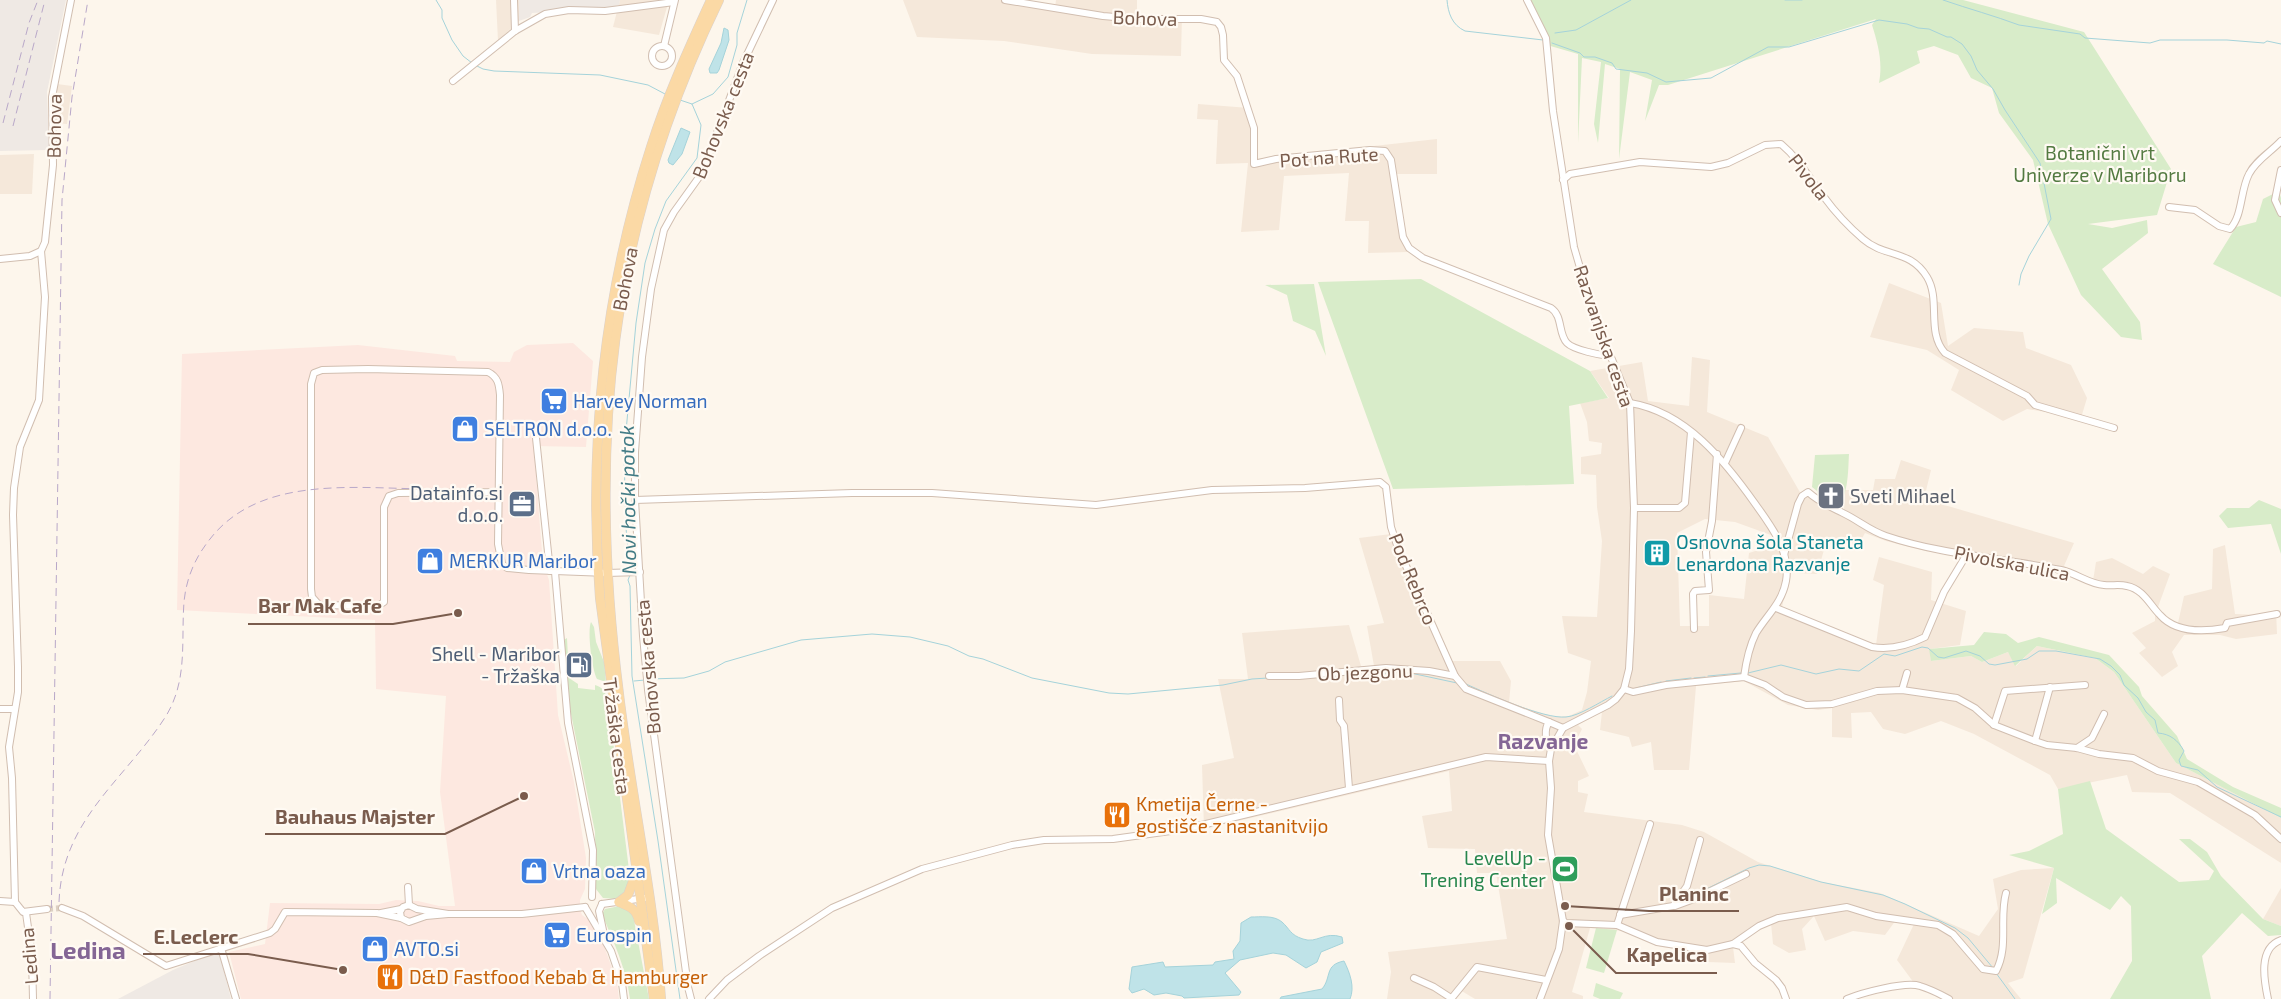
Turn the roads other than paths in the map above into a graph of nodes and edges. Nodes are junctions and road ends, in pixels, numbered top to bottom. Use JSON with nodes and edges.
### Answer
{"nodes":[{"id":1,"x":71,"y":0,"type":"edge"},
{"id":2,"x":514,"y":0,"type":"edge"},
{"id":3,"x":711,"y":0,"type":"edge"},
{"id":4,"x":719,"y":0,"type":"edge"},
{"id":5,"x":773,"y":0,"type":"edge"},
{"id":6,"x":1005,"y":0,"type":"edge"},
{"id":7,"x":1527,"y":0,"type":"edge"},
{"id":8,"x":674,"y":1,"type":"edge"},
{"id":9,"x":515,"y":32,"type":"junction"},
{"id":10,"x":664,"y":46,"type":"dead end"},
{"id":11,"x":1224,"y":60,"type":"joint"},
{"id":12,"x":453,"y":81,"type":"dead end"},
{"id":13,"x":674,"y":91,"type":"junction"},
{"id":14,"x":670,"y":103,"type":"junction"},
{"id":15,"x":2281,"y":141,"type":"edge"},
{"id":16,"x":2281,"y":170,"type":"edge"},
{"id":17,"x":1563,"y":180,"type":"junction"},
{"id":18,"x":2170,"y":207,"type":"dead end"},
{"id":19,"x":2281,"y":213,"type":"edge"},
{"id":20,"x":41,"y":252,"type":"junction"},
{"id":21,"x":0,"y":258,"type":"edge"},
{"id":22,"x":1609,"y":356,"type":"junction"},
{"id":23,"x":1630,"y":403,"type":"junction"},
{"id":24,"x":1741,"y":428,"type":"dead end"},
{"id":25,"x":2114,"y":428,"type":"dead end"},
{"id":26,"x":1691,"y":432,"type":"junction"},
{"id":27,"x":536,"y":438,"type":"dead end"},
{"id":28,"x":1717,"y":454,"type":"junction"},
{"id":29,"x":1725,"y":464,"type":"junction"},
{"id":30,"x":498,"y":492,"type":"junction"},
{"id":31,"x":635,"y":500,"type":"junction"},
{"id":32,"x":1634,"y":508,"type":"junction"},
{"id":33,"x":1967,"y":554,"type":"junction"},
{"id":34,"x":1784,"y":555,"type":"junction"},
{"id":35,"x":553,"y":571,"type":"junction"},
{"id":36,"x":598,"y":572,"type":"junction"},
{"id":37,"x":638,"y":572,"type":"junction"},
{"id":38,"x":607,"y":573,"type":"junction"},
{"id":39,"x":1776,"y":608,"type":"junction"},
{"id":40,"x":2277,"y":614,"type":"dead end"},
{"id":41,"x":1694,"y":629,"type":"dead end"},
{"id":42,"x":1907,"y":673,"type":"dead end"},
{"id":43,"x":1269,"y":676,"type":"dead end"},
{"id":44,"x":1744,"y":677,"type":"junction"},
{"id":45,"x":1458,"y":681,"type":"junction"},
{"id":46,"x":2084,"y":685,"type":"dead end"},
{"id":47,"x":2050,"y":687,"type":"junction"},
{"id":48,"x":1624,"y":689,"type":"junction"},
{"id":49,"x":1902,"y":690,"type":"junction"},
{"id":50,"x":1338,"y":700,"type":"dead end"},
{"id":51,"x":0,"y":709,"type":"edge"},
{"id":52,"x":15,"y":709,"type":"junction"},
{"id":53,"x":2104,"y":714,"type":"dead end"},
{"id":54,"x":1549,"y":722,"type":"junction"},
{"id":55,"x":1994,"y":725,"type":"junction"},
{"id":56,"x":1563,"y":728,"type":"junction"},
{"id":57,"x":2035,"y":741,"type":"junction"},
{"id":58,"x":2077,"y":748,"type":"junction"},
{"id":59,"x":1551,"y":749,"type":"junction"},
{"id":60,"x":1549,"y":761,"type":"junction"},
{"id":61,"x":1348,"y":788,"type":"junction"},
{"id":62,"x":1650,"y":824,"type":"dead end"},
{"id":63,"x":2281,"y":839,"type":"edge"},
{"id":64,"x":1700,"y":840,"type":"dead end"},
{"id":65,"x":636,"y":873,"type":"junction"},
{"id":66,"x":1746,"y":874,"type":"dead end"},
{"id":67,"x":408,"y":887,"type":"dead end"},
{"id":68,"x":2006,"y":893,"type":"dead end"},
{"id":69,"x":592,"y":897,"type":"junction"},
{"id":70,"x":644,"y":898,"type":"junction"},
{"id":71,"x":0,"y":901,"type":"edge"},
{"id":72,"x":15,"y":902,"type":"junction"},
{"id":73,"x":619,"y":902,"type":"junction"},
{"id":74,"x":409,"y":905,"type":"junction"},
{"id":75,"x":1674,"y":906,"type":"junction"},
{"id":76,"x":585,"y":907,"type":"junction"},
{"id":77,"x":62,"y":908,"type":"tunnel mouth"},
{"id":78,"x":600,"y":908,"type":"junction"},
{"id":79,"x":47,"y":909,"type":"tunnel mouth"},
{"id":80,"x":401,"y":909,"type":"junction"},
{"id":81,"x":417,"y":909,"type":"junction"},
{"id":82,"x":26,"y":913,"type":"junction"},
{"id":83,"x":377,"y":913,"type":"junction"},
{"id":84,"x":590,"y":913,"type":"junction"},
{"id":85,"x":448,"y":914,"type":"junction"},
{"id":86,"x":1620,"y":915,"type":"junction"},
{"id":87,"x":401,"y":918,"type":"junction"},
{"id":88,"x":416,"y":919,"type":"junction"},
{"id":89,"x":1565,"y":922,"type":"junction"},
{"id":90,"x":1617,"y":925,"type":"junction"},
{"id":91,"x":604,"y":937,"type":"junction"},
{"id":92,"x":646,"y":940,"type":"junction"},
{"id":93,"x":2281,"y":940,"type":"edge"},
{"id":94,"x":1733,"y":944,"type":"junction"},
{"id":95,"x":221,"y":948,"type":"junction"},
{"id":96,"x":1414,"y":978,"type":"dead end"},
{"id":97,"x":1546,"y":980,"type":"junction"},
{"id":98,"x":33,"y":999,"type":"edge"},
{"id":99,"x":236,"y":999,"type":"edge"},
{"id":100,"x":624,"y":999,"type":"edge"},
{"id":101,"x":654,"y":999,"type":"edge"},
{"id":102,"x":661,"y":999,"type":"edge"},
{"id":103,"x":691,"y":999,"type":"edge"},
{"id":104,"x":709,"y":999,"type":"edge"},
{"id":105,"x":1451,"y":999,"type":"edge"},
{"id":106,"x":1540,"y":999,"type":"edge"},
{"id":107,"x":1786,"y":999,"type":"edge"},
{"id":108,"x":1846,"y":999,"type":"edge"},
{"id":109,"x":1949,"y":999,"type":"edge"},
{"id":110,"x":2268,"y":999,"type":"edge"}],
"edges":[{"from":1,"to":20,"type":"street","name":"Bohova"},
{"from":2,"to":9,"type":"street"},
{"from":3,"to":13,"type":"main road","name":"Bohova"},
{"from":4,"to":13,"type":"main road","name":"Bohova"},
{"from":5,"to":31,"type":"street","name":"Bohovska cesta"},
{"from":6,"to":11,"type":"street","name":"Bohova"},
{"from":7,"to":17,"type":"street"},
{"from":8,"to":9,"type":"street"},
{"from":8,"to":10,"type":"street"},
{"from":9,"to":12,"type":"street"},
{"from":11,"to":22,"type":"street","name":"Pot na Rute"},
{"from":13,"to":14,"type":"main road","name":"Bohova"},
{"from":14,"to":36,"type":"main road","name":"Bohova"},
{"from":14,"to":38,"type":"main road","name":"Bohova"},
{"from":15,"to":18,"type":"street"},
{"from":16,"to":19,"type":"street"},
{"from":17,"to":22,"type":"street","name":"Razvanjska cesta"},
{"from":17,"to":25,"type":"street","name":"Pivola"},
{"from":20,"to":21,"type":"street"},
{"from":20,"to":52,"type":"street","name":"Bohova"},
{"from":22,"to":23,"type":"street","name":"Razvanjska cesta"},
{"from":23,"to":26,"type":"street"},
{"from":23,"to":32,"type":"street","name":"Razvanjska cesta"},
{"from":24,"to":29,"type":"street"},
{"from":26,"to":28,"type":"street"},
{"from":26,"to":32,"type":"street"},
{"from":27,"to":35,"type":"street"},
{"from":28,"to":29,"type":"street"},
{"from":28,"to":41,"type":"street"},
{"from":29,"to":34,"type":"street"},
{"from":30,"to":30,"type":"street"},
{"from":30,"to":35,"type":"street"},
{"from":31,"to":37,"type":"street","name":"Bohovska cesta"},
{"from":31,"to":45,"type":"street","name":"Pod Rebrco"},
{"from":32,"to":48,"type":"street","name":"Razvanjska cesta"},
{"from":33,"to":34,"type":"street","name":"Pivolska ulica"},
{"from":33,"to":39,"type":"street"},
{"from":33,"to":40,"type":"street","name":"Pivolska ulica"},
{"from":34,"to":39,"type":"street"},
{"from":35,"to":36,"type":"street"},
{"from":35,"to":69,"type":"street"},
{"from":36,"to":38,"type":"street"},
{"from":36,"to":65,"type":"main road","name":"Tržaška cesta"},
{"from":37,"to":38,"type":"street"},
{"from":37,"to":103,"type":"street","name":"Bohovska cesta"},
{"from":38,"to":70,"type":"main road","name":"Tržaška cesta"},
{"from":39,"to":44,"type":"street"},
{"from":42,"to":49,"type":"street"},
{"from":43,"to":45,"type":"street","name":"Ob jezgonu"},
{"from":44,"to":48,"type":"street"},
{"from":44,"to":49,"type":"street"},
{"from":45,"to":54,"type":"street","name":"Ob jezgonu"},
{"from":46,"to":47,"type":"street"},
{"from":47,"to":55,"type":"street"},
{"from":47,"to":57,"type":"street"},
{"from":48,"to":56,"type":"street"},
{"from":49,"to":55,"type":"street"},
{"from":50,"to":61,"type":"street"},
{"from":51,"to":52,"type":"street"},
{"from":52,"to":72,"type":"street","name":"Bohova"},
{"from":53,"to":58,"type":"street"},
{"from":54,"to":56,"type":"street"},
{"from":54,"to":59,"type":"street"},
{"from":55,"to":57,"type":"street"},
{"from":56,"to":59,"type":"street"},
{"from":57,"to":58,"type":"street"},
{"from":58,"to":63,"type":"street"},
{"from":59,"to":60,"type":"street"},
{"from":60,"to":61,"type":"street"},
{"from":60,"to":89,"type":"street"},
{"from":61,"to":104,"type":"street"},
{"from":62,"to":86,"type":"street"},
{"from":64,"to":75,"type":"street"},
{"from":65,"to":70,"type":"main road","name":"Tržaška cesta"},
{"from":65,"to":73,"type":"main road"},
{"from":66,"to":75,"type":"street"},
{"from":67,"to":74,"type":"street"},
{"from":68,"to":94,"type":"street"},
{"from":69,"to":76,"type":"street"},
{"from":69,"to":78,"type":"street"},
{"from":70,"to":73,"type":"street"},
{"from":70,"to":92,"type":"main road","name":"Tržaška cesta"},
{"from":70,"to":102,"type":"main road","name":"Tržaška cesta"},
{"from":71,"to":72,"type":"street"},
{"from":72,"to":82,"type":"street","name":"Ledina"},
{"from":73,"to":78,"type":"street"},
{"from":73,"to":92,"type":"main road"},
{"from":74,"to":80,"type":"street"},
{"from":74,"to":81,"type":"street"},
{"from":75,"to":86,"type":"street"},
{"from":76,"to":84,"type":"street"},
{"from":76,"to":85,"type":"street"},
{"from":77,"to":95,"type":"street"},
{"from":78,"to":84,"type":"street"},
{"from":78,"to":91,"type":"street"},
{"from":79,"to":82,"type":"street","name":"Ledina"},
{"from":80,"to":83,"type":"street"},
{"from":80,"to":87,"type":"street"},
{"from":81,"to":85,"type":"street"},
{"from":81,"to":88,"type":"street"},
{"from":82,"to":98,"type":"street","name":"Ledina"},
{"from":83,"to":87,"type":"street"},
{"from":83,"to":95,"type":"street"},
{"from":84,"to":91,"type":"street"},
{"from":85,"to":88,"type":"street"},
{"from":86,"to":90,"type":"street"},
{"from":87,"to":88,"type":"street"},
{"from":89,"to":90,"type":"street"},
{"from":89,"to":97,"type":"street"},
{"from":90,"to":94,"type":"street"},
{"from":91,"to":100,"type":"street"},
{"from":92,"to":101,"type":"main road","name":"Tržaška cesta"},
{"from":93,"to":110,"type":"street"},
{"from":94,"to":107,"type":"street"},
{"from":95,"to":99,"type":"street"},
{"from":96,"to":105,"type":"street"},
{"from":97,"to":105,"type":"street"},
{"from":97,"to":106,"type":"street"},
{"from":108,"to":109,"type":"street"}]}
